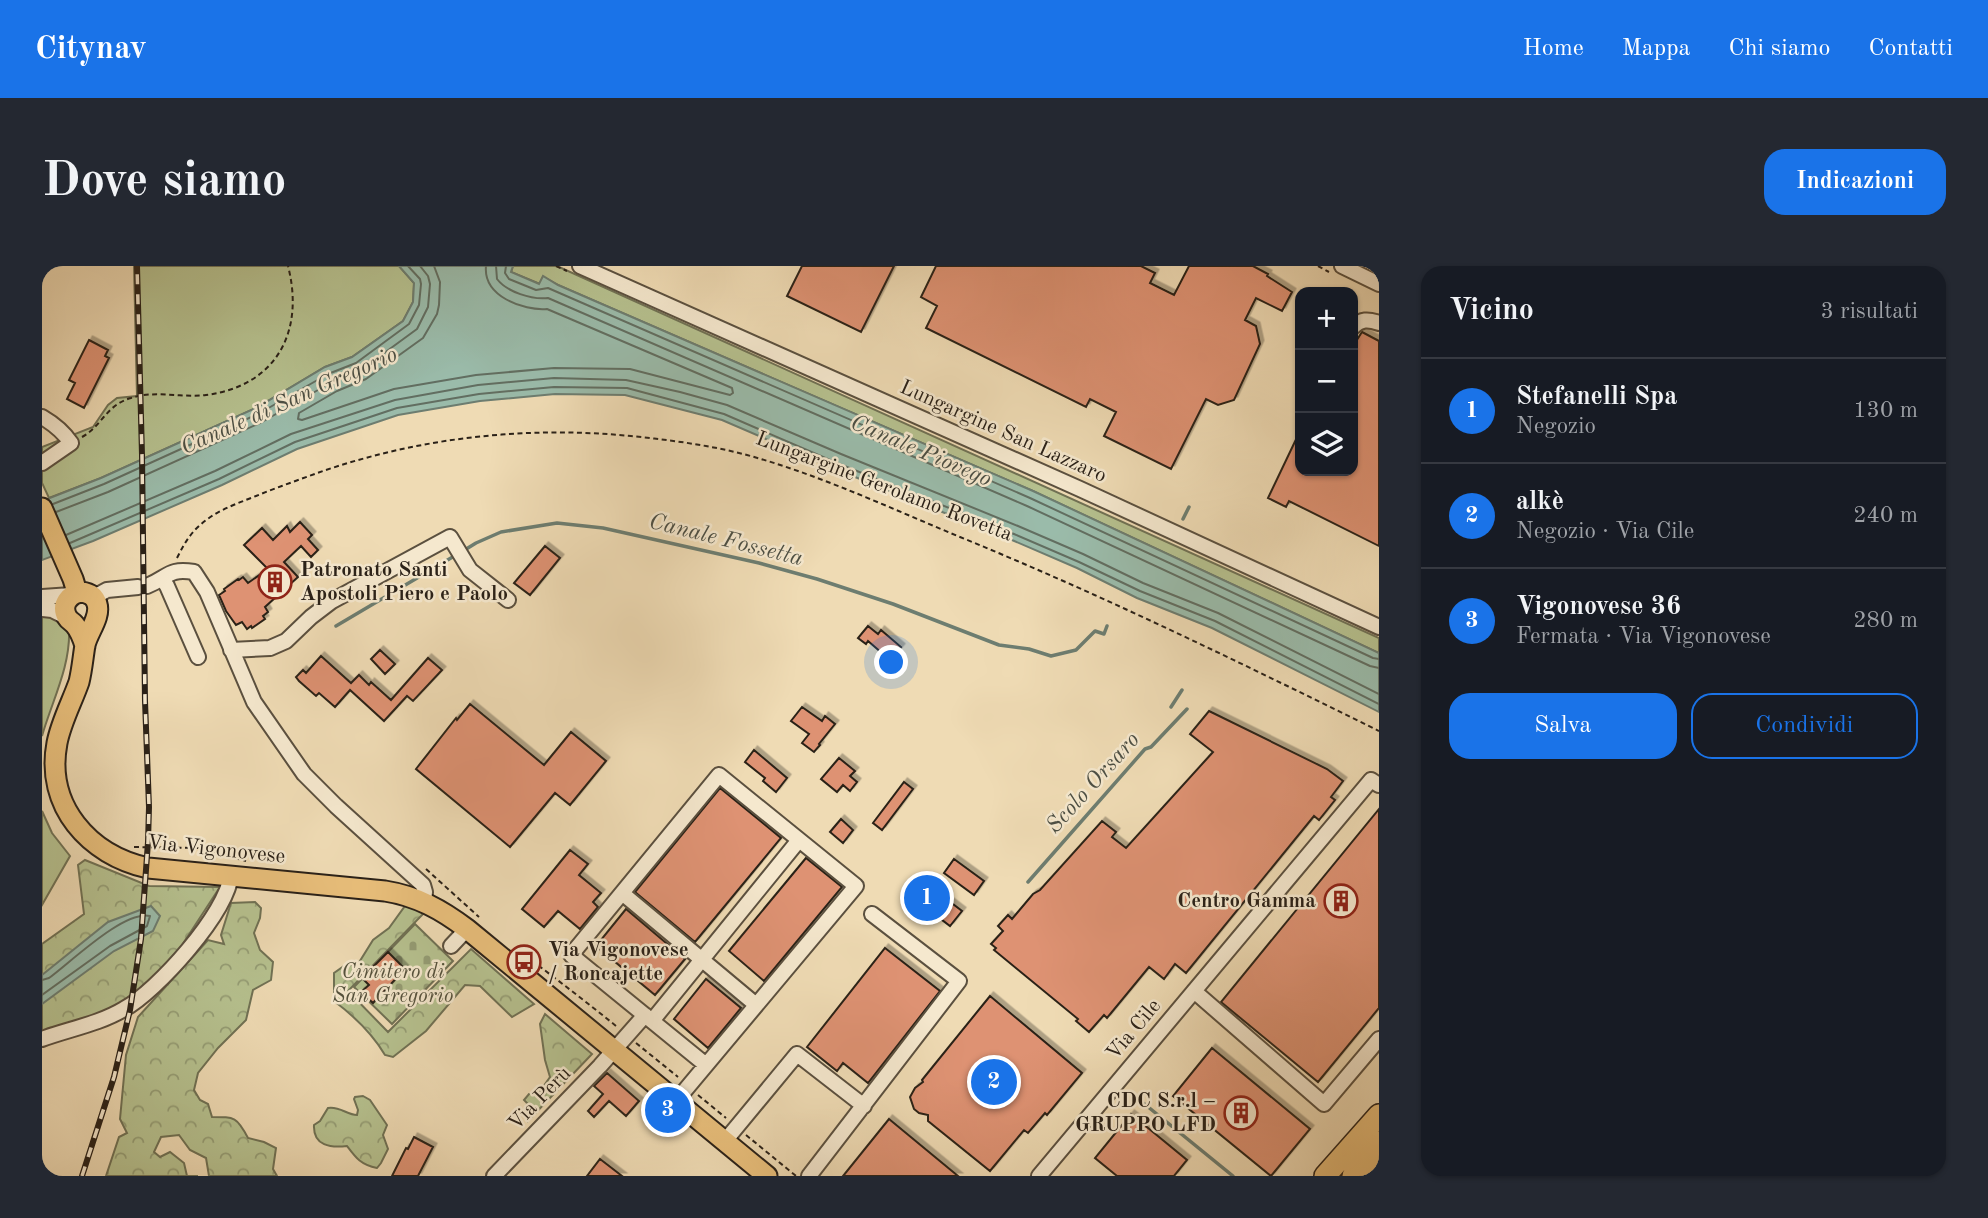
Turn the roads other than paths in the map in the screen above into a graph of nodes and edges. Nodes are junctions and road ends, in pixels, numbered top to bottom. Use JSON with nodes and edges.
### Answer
{"nodes":[{"id":1,"x":580,"y":266,"type":"edge"},
{"id":2,"x":1342,"y":266,"type":"edge"},
{"id":3,"x":1379,"y":284,"type":"edge"},
{"id":4,"x":1358,"y":323,"type":"edge"},
{"id":5,"x":1379,"y":323,"type":"edge"},
{"id":6,"x":42,"y":418,"type":"edge"},
{"id":7,"x":42,"y":463,"type":"edge"},
{"id":8,"x":42,"y":508,"type":"edge"},
{"id":9,"x":166,"y":575,"type":"junction"},
{"id":10,"x":80,"y":595,"type":"junction"},
{"id":11,"x":42,"y":597,"type":"edge"},
{"id":12,"x":508,"y":600,"type":"dead end"},
{"id":13,"x":42,"y":609,"type":"edge"},
{"id":14,"x":95,"y":617,"type":"junction"},
{"id":15,"x":71,"y":621,"type":"junction"},
{"id":16,"x":1379,"y":627,"type":"edge"},
{"id":17,"x":85,"y":646,"type":"junction"},
{"id":18,"x":232,"y":650,"type":"junction"},
{"id":19,"x":198,"y":657,"type":"dead end"},
{"id":20,"x":1379,"y":785,"type":"edge"},
{"id":21,"x":799,"y":840,"type":"junction"},
{"id":22,"x":231,"y":875,"type":"junction"},
{"id":23,"x":622,"y":893,"type":"junction"},
{"id":24,"x":424,"y":902,"type":"junction"},
{"id":25,"x":872,"y":915,"type":"dead end"},
{"id":26,"x":467,"y":929,"type":"junction"},
{"id":27,"x":451,"y":946,"type":"dead end"},
{"id":28,"x":701,"y":960,"type":"junction"},
{"id":29,"x":1194,"y":991,"type":"junction"},
{"id":30,"x":755,"y":1004,"type":"junction"},
{"id":31,"x":649,"y":1018,"type":"junction"},
{"id":32,"x":42,"y":1039,"type":"edge"},
{"id":33,"x":1379,"y":1039,"type":"edge"},
{"id":34,"x":615,"y":1050,"type":"junction"},
{"id":35,"x":706,"y":1065,"type":"junction"},
{"id":36,"x":676,"y":1101,"type":"junction"},
{"id":37,"x":864,"y":1106,"type":"junction"},
{"id":38,"x":1379,"y":1115,"type":"edge"},
{"id":39,"x":733,"y":1132,"type":"junction"},
{"id":40,"x":1379,"y":1142,"type":"edge"},
{"id":41,"x":1379,"y":1170,"type":"edge"},
{"id":42,"x":494,"y":1176,"type":"edge"},
{"id":43,"x":767,"y":1176,"type":"edge"},
{"id":44,"x":809,"y":1176,"type":"edge"},
{"id":45,"x":1039,"y":1176,"type":"edge"},
{"id":46,"x":1325,"y":1176,"type":"edge"},
{"id":47,"x":1353,"y":1176,"type":"edge"},
{"id":48,"x":1375,"y":1176,"type":"edge"}],
"edges":[{"from":1,"to":16,"type":"street","name":"Lungargine San Lazzaro"},
{"from":2,"to":3,"type":"street"},
{"from":4,"to":5,"type":"street"},
{"from":6,"to":7,"type":"street"},
{"from":8,"to":10,"type":"main road","name":"Via Vigonovese"},
{"from":9,"to":10,"type":"street"},
{"from":9,"to":18,"type":"street"},
{"from":9,"to":19,"type":"street"},
{"from":10,"to":11,"type":"street"},
{"from":10,"to":14,"type":"main road","name":"Via Vigonovese"},
{"from":10,"to":15,"type":"main road","name":"Via Vigonovese"},
{"from":12,"to":18,"type":"street"},
{"from":13,"to":15,"type":"street"},
{"from":14,"to":15,"type":"main road"},
{"from":14,"to":17,"type":"main road","name":"Via Vigonovese"},
{"from":15,"to":17,"type":"main road"},
{"from":17,"to":22,"type":"main road","name":"Via Vigonovese"},
{"from":18,"to":24,"type":"street"},
{"from":20,"to":29,"type":"street","name":"Via Cile"},
{"from":21,"to":23,"type":"street"},
{"from":21,"to":28,"type":"street","name":"Via Perù"},
{"from":21,"to":30,"type":"street"},
{"from":22,"to":24,"type":"main road","name":"Via Vigonovese"},
{"from":22,"to":32,"type":"street"},
{"from":23,"to":28,"type":"street"},
{"from":23,"to":31,"type":"street"},
{"from":24,"to":26,"type":"main road","name":"Via Vigonovese"},
{"from":25,"to":37,"type":"street"},
{"from":26,"to":27,"type":"street"},
{"from":26,"to":34,"type":"main road","name":"Via Vigonovese"},
{"from":28,"to":30,"type":"street"},
{"from":28,"to":31,"type":"street","name":"Via Perù"},
{"from":29,"to":33,"type":"street"},
{"from":29,"to":45,"type":"street","name":"Via Cile"},
{"from":30,"to":35,"type":"street"},
{"from":31,"to":34,"type":"street","name":"Via Perù"},
{"from":31,"to":35,"type":"street"},
{"from":34,"to":36,"type":"main road","name":"Via Vigonovese"},
{"from":34,"to":42,"type":"street","name":"Via Perù"},
{"from":35,"to":36,"type":"street"},
{"from":36,"to":39,"type":"main road","name":"Via Vigonovese"},
{"from":37,"to":39,"type":"street"},
{"from":37,"to":44,"type":"street"},
{"from":38,"to":46,"type":"highway"},
{"from":39,"to":43,"type":"main road","name":"Via Vigonovese"},
{"from":40,"to":47,"type":"highway"},
{"from":41,"to":48,"type":"highway"}]}
